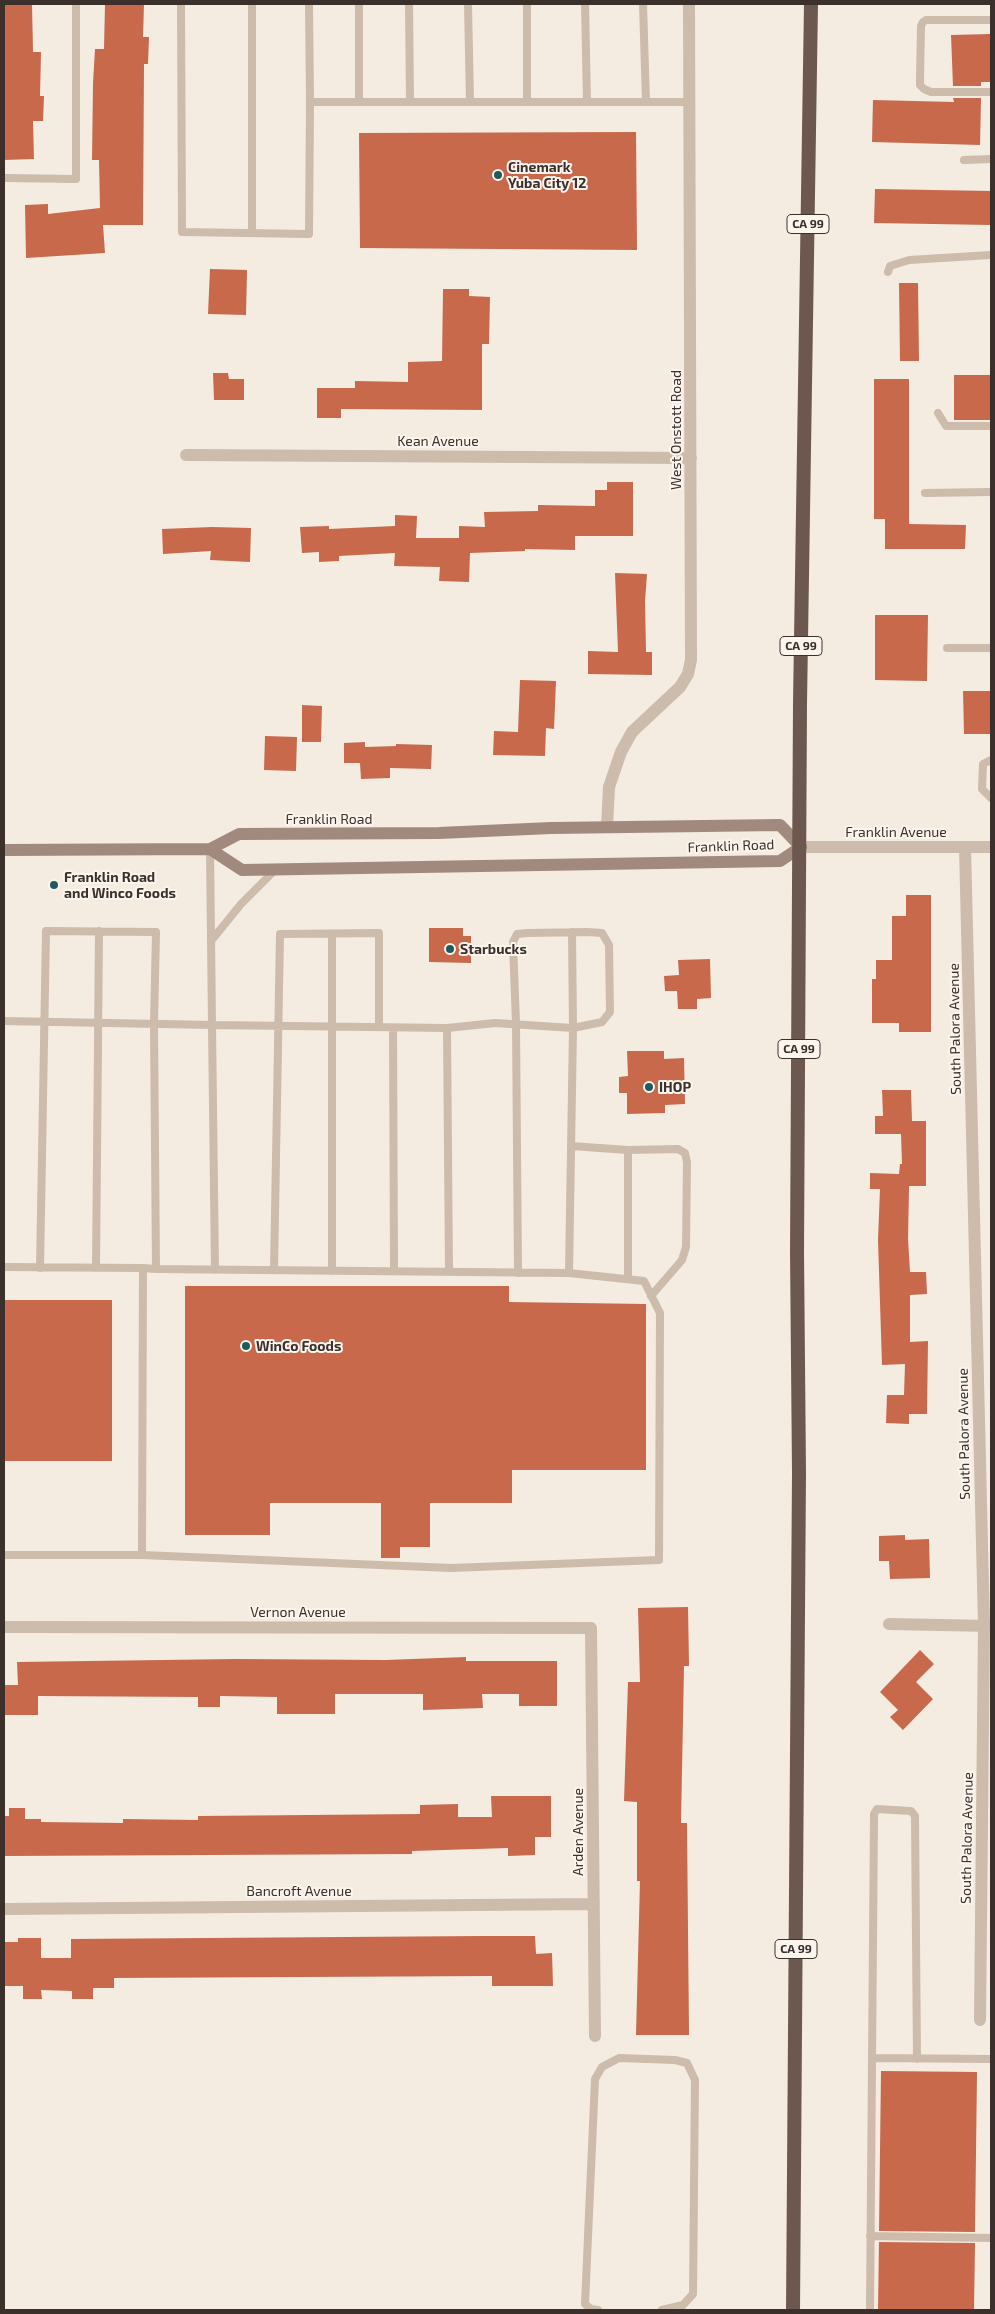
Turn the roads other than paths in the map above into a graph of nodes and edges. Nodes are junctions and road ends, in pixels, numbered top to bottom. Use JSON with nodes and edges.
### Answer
{"nodes":[{"id":1,"x":76,"y":4,"type":"edge"},
{"id":2,"x":182,"y":4,"type":"edge"},
{"id":3,"x":252,"y":4,"type":"edge"},
{"id":4,"x":309,"y":4,"type":"edge"},
{"id":5,"x":359,"y":4,"type":"edge"},
{"id":6,"x":410,"y":4,"type":"edge"},
{"id":7,"x":468,"y":4,"type":"edge"},
{"id":8,"x":527,"y":4,"type":"edge"},
{"id":9,"x":584,"y":4,"type":"edge"},
{"id":10,"x":643,"y":4,"type":"edge"},
{"id":11,"x":689,"y":4,"type":"edge"},
{"id":12,"x":811,"y":4,"type":"edge"},
{"id":13,"x":991,"y":20,"type":"edge"},
{"id":14,"x":991,"y":92,"type":"edge"},
{"id":15,"x":527,"y":101,"type":"junction"},
{"id":16,"x":310,"y":102,"type":"junction"},
{"id":17,"x":359,"y":102,"type":"junction"},
{"id":18,"x":410,"y":102,"type":"junction"},
{"id":19,"x":470,"y":102,"type":"junction"},
{"id":20,"x":587,"y":102,"type":"junction"},
{"id":21,"x":646,"y":102,"type":"junction"},
{"id":22,"x":690,"y":102,"type":"junction"},
{"id":23,"x":991,"y":159,"type":"edge"},
{"id":24,"x":964,"y":160,"type":"dead end"},
{"id":25,"x":4,"y":178,"type":"edge"},
{"id":26,"x":252,"y":232,"type":"junction"},
{"id":27,"x":991,"y":255,"type":"edge"},
{"id":28,"x":888,"y":272,"type":"dead end"},
{"id":29,"x":938,"y":413,"type":"dead end"},
{"id":30,"x":991,"y":426,"type":"edge"},
{"id":31,"x":186,"y":455,"type":"dead end"},
{"id":32,"x":691,"y":458,"type":"junction"},
{"id":33,"x":991,"y":492,"type":"edge"},
{"id":34,"x":925,"y":493,"type":"dead end"},
{"id":35,"x":947,"y":648,"type":"dead end"},
{"id":36,"x":991,"y":648,"type":"edge"},
{"id":37,"x":991,"y":760,"type":"edge"},
{"id":38,"x":991,"y":798,"type":"edge"},
{"id":39,"x":607,"y":827,"type":"junction"},
{"id":40,"x":991,"y":847,"type":"edge"},
{"id":41,"x":801,"y":848,"type":"junction"},
{"id":42,"x":965,"y":848,"type":"junction"},
{"id":43,"x":210,"y":849,"type":"junction"},
{"id":44,"x":4,"y":850,"type":"edge"},
{"id":45,"x":275,"y":870,"type":"junction"},
{"id":46,"x":99,"y":931,"type":"junction"},
{"id":47,"x":572,"y":932,"type":"junction"},
{"id":48,"x":332,"y":934,"type":"junction"},
{"id":49,"x":211,"y":941,"type":"junction"},
{"id":50,"x":4,"y":1021,"type":"edge"},
{"id":51,"x":43,"y":1022,"type":"junction"},
{"id":52,"x":98,"y":1023,"type":"junction"},
{"id":53,"x":154,"y":1024,"type":"junction"},
{"id":54,"x":516,"y":1024,"type":"junction"},
{"id":55,"x":212,"y":1025,"type":"junction"},
{"id":56,"x":278,"y":1026,"type":"junction"},
{"id":57,"x":334,"y":1027,"type":"junction"},
{"id":58,"x":379,"y":1027,"type":"junction"},
{"id":59,"x":393,"y":1028,"type":"junction"},
{"id":60,"x":447,"y":1028,"type":"junction"},
{"id":61,"x":572,"y":1028,"type":"junction"},
{"id":62,"x":571,"y":1146,"type":"junction"},
{"id":63,"x":628,"y":1150,"type":"junction"},
{"id":64,"x":4,"y":1267,"type":"edge"},
{"id":65,"x":40,"y":1268,"type":"junction"},
{"id":66,"x":96,"y":1268,"type":"junction"},
{"id":67,"x":143,"y":1268,"type":"junction"},
{"id":68,"x":156,"y":1269,"type":"junction"},
{"id":69,"x":214,"y":1270,"type":"junction"},
{"id":70,"x":274,"y":1270,"type":"junction"},
{"id":71,"x":332,"y":1271,"type":"junction"},
{"id":72,"x":394,"y":1272,"type":"junction"},
{"id":73,"x":449,"y":1272,"type":"junction"},
{"id":74,"x":518,"y":1273,"type":"junction"},
{"id":75,"x":569,"y":1273,"type":"junction"},
{"id":76,"x":628,"y":1279,"type":"junction"},
{"id":77,"x":651,"y":1296,"type":"junction"},
{"id":78,"x":4,"y":1554,"type":"edge"},
{"id":79,"x":142,"y":1555,"type":"junction"},
{"id":80,"x":889,"y":1624,"type":"dead end"},
{"id":81,"x":988,"y":1626,"type":"edge"},
{"id":82,"x":4,"y":1627,"type":"edge"},
{"id":83,"x":591,"y":1628,"type":"joint"},
{"id":84,"x":594,"y":1904,"type":"junction"},
{"id":85,"x":4,"y":1909,"type":"edge"},
{"id":86,"x":980,"y":2020,"type":"dead end"},
{"id":87,"x":594,"y":2036,"type":"dead end"},
{"id":88,"x":872,"y":2058,"type":"junction"},
{"id":89,"x":917,"y":2058,"type":"junction"},
{"id":90,"x":991,"y":2059,"type":"edge"},
{"id":91,"x":870,"y":2236,"type":"junction"},
{"id":92,"x":991,"y":2238,"type":"edge"},
{"id":93,"x":598,"y":2310,"type":"edge"},
{"id":94,"x":662,"y":2310,"type":"edge"},
{"id":95,"x":793,"y":2310,"type":"edge"},
{"id":96,"x":870,"y":2310,"type":"edge"}],
"edges":[{"from":1,"to":25,"type":"lane"},
{"from":2,"to":26,"type":"lane"},
{"from":3,"to":26,"type":"lane"},
{"from":4,"to":16,"type":"lane"},
{"from":5,"to":17,"type":"lane"},
{"from":6,"to":18,"type":"lane"},
{"from":7,"to":19,"type":"lane"},
{"from":8,"to":15,"type":"lane"},
{"from":9,"to":20,"type":"lane"},
{"from":10,"to":21,"type":"lane"},
{"from":11,"to":22,"type":"street","name":"West Onstott Road"},
{"from":12,"to":41,"type":"highway","number":"CA 99"},
{"from":13,"to":14,"type":"lane"},
{"from":15,"to":19,"type":"lane"},
{"from":15,"to":20,"type":"lane"},
{"from":16,"to":17,"type":"lane"},
{"from":16,"to":26,"type":"lane"},
{"from":17,"to":18,"type":"lane"},
{"from":18,"to":19,"type":"lane"},
{"from":20,"to":21,"type":"lane"},
{"from":21,"to":22,"type":"lane"},
{"from":22,"to":32,"type":"street","name":"West Onstott Road"},
{"from":23,"to":24,"type":"lane"},
{"from":27,"to":28,"type":"lane"},
{"from":29,"to":30,"type":"lane"},
{"from":31,"to":32,"type":"street","name":"Kean Avenue"},
{"from":32,"to":39,"type":"street","name":"West Onstott Road"},
{"from":33,"to":34,"type":"lane"},
{"from":35,"to":36,"type":"lane"},
{"from":37,"to":38,"type":"lane"},
{"from":39,"to":41,"type":"main road","name":"Franklin Road"},
{"from":39,"to":43,"type":"main road","name":"Franklin Road"},
{"from":40,"to":42,"type":"street","name":"Franklin Avenue"},
{"from":41,"to":42,"type":"street","name":"Franklin Avenue"},
{"from":41,"to":45,"type":"main road","name":"Franklin Road"},
{"from":41,"to":95,"type":"highway","number":"CA 99"},
{"from":42,"to":81,"type":"street","name":"South Palora Avenue"},
{"from":43,"to":44,"type":"main road","name":"Franklin Road"},
{"from":43,"to":45,"type":"main road","name":"Franklin Road"},
{"from":43,"to":49,"type":"lane"},
{"from":45,"to":49,"type":"lane"},
{"from":46,"to":51,"type":"lane"},
{"from":46,"to":52,"type":"lane"},
{"from":46,"to":53,"type":"lane"},
{"from":47,"to":54,"type":"lane"},
{"from":47,"to":61,"type":"lane"},
{"from":47,"to":61,"type":"lane"},
{"from":48,"to":56,"type":"lane"},
{"from":48,"to":57,"type":"lane"},
{"from":48,"to":58,"type":"lane"},
{"from":49,"to":55,"type":"lane"},
{"from":50,"to":51,"type":"lane"},
{"from":51,"to":52,"type":"lane"},
{"from":51,"to":65,"type":"lane"},
{"from":52,"to":53,"type":"lane"},
{"from":52,"to":66,"type":"lane"},
{"from":53,"to":55,"type":"lane"},
{"from":53,"to":68,"type":"lane"},
{"from":54,"to":60,"type":"lane"},
{"from":54,"to":61,"type":"lane"},
{"from":54,"to":74,"type":"lane"},
{"from":55,"to":56,"type":"lane"},
{"from":55,"to":69,"type":"lane"},
{"from":56,"to":57,"type":"lane"},
{"from":56,"to":70,"type":"lane"},
{"from":57,"to":58,"type":"lane"},
{"from":57,"to":71,"type":"lane"},
{"from":58,"to":59,"type":"lane"},
{"from":59,"to":60,"type":"lane"},
{"from":59,"to":72,"type":"lane"},
{"from":60,"to":73,"type":"lane"},
{"from":61,"to":62,"type":"lane"},
{"from":62,"to":63,"type":"lane"},
{"from":62,"to":75,"type":"lane"},
{"from":63,"to":76,"type":"lane"},
{"from":63,"to":77,"type":"lane"},
{"from":64,"to":65,"type":"lane"},
{"from":65,"to":66,"type":"lane"},
{"from":66,"to":67,"type":"lane"},
{"from":67,"to":68,"type":"lane"},
{"from":67,"to":79,"type":"lane"},
{"from":68,"to":69,"type":"lane"},
{"from":69,"to":70,"type":"lane"},
{"from":70,"to":71,"type":"lane"},
{"from":71,"to":72,"type":"lane"},
{"from":72,"to":73,"type":"lane"},
{"from":73,"to":74,"type":"lane"},
{"from":74,"to":75,"type":"lane"},
{"from":75,"to":76,"type":"lane"},
{"from":76,"to":77,"type":"lane"},
{"from":77,"to":79,"type":"lane"},
{"from":78,"to":79,"type":"lane"},
{"from":80,"to":81,"type":"street"},
{"from":81,"to":86,"type":"street","name":"South Palora Avenue"},
{"from":82,"to":83,"type":"street","name":"Vernon Avenue"},
{"from":83,"to":84,"type":"street","name":"Arden Avenue"},
{"from":84,"to":85,"type":"street","name":"Bancroft Avenue"},
{"from":84,"to":87,"type":"street","name":"Arden Avenue"},
{"from":88,"to":89,"type":"lane"},
{"from":88,"to":89,"type":"lane"},
{"from":88,"to":91,"type":"lane"},
{"from":89,"to":90,"type":"lane"},
{"from":91,"to":92,"type":"lane"},
{"from":91,"to":96,"type":"lane"},
{"from":93,"to":94,"type":"lane"}]}
